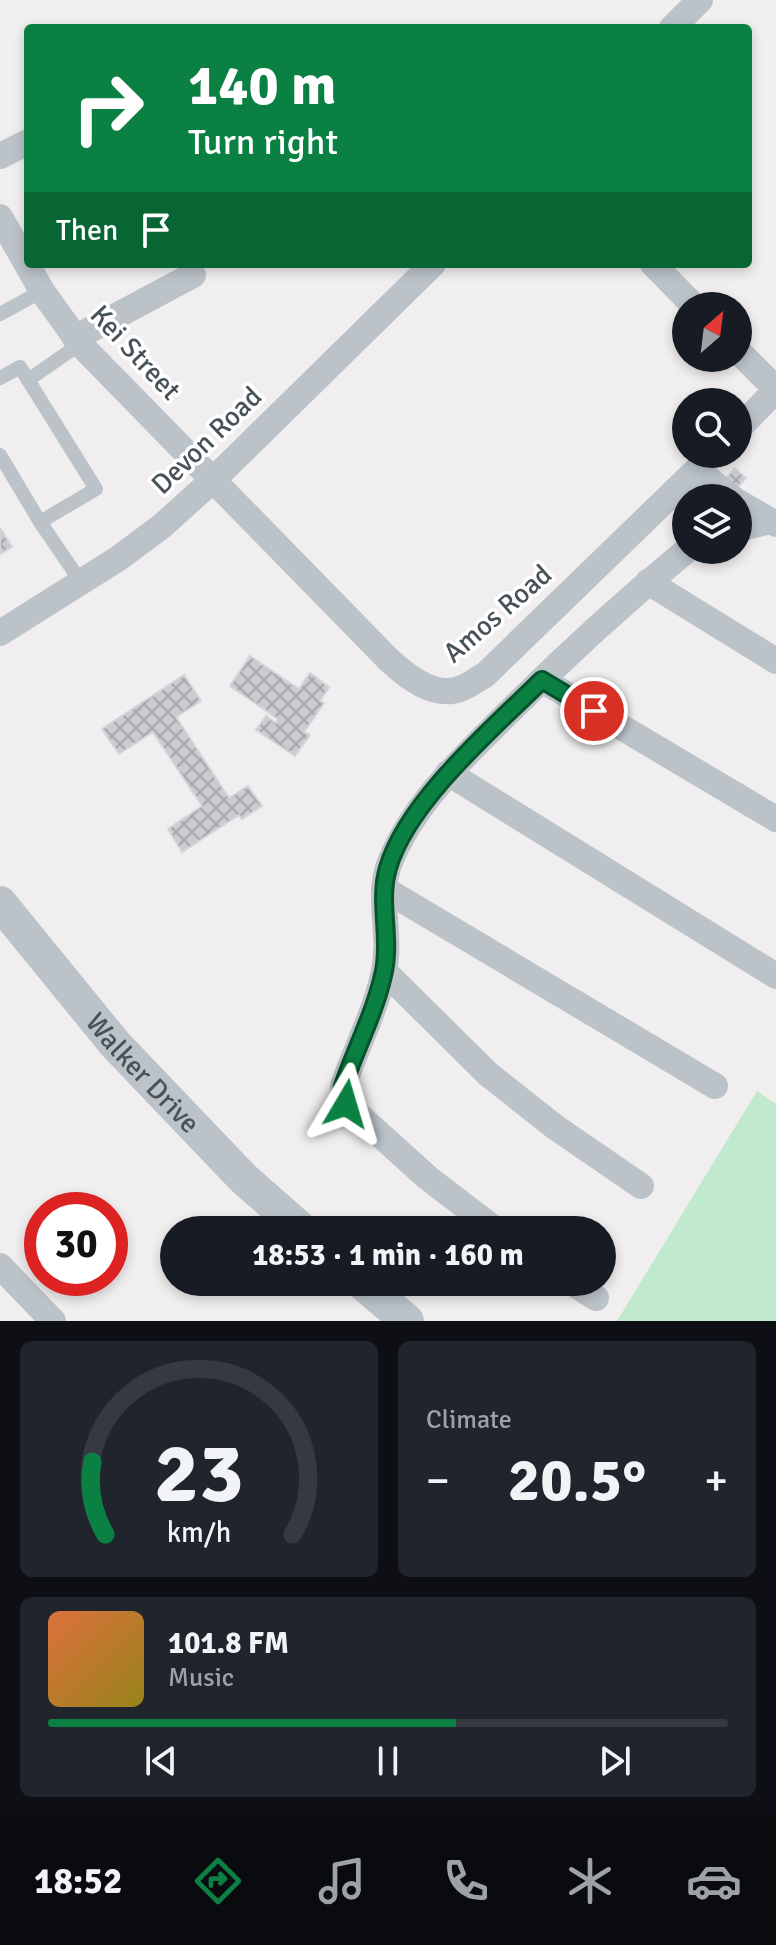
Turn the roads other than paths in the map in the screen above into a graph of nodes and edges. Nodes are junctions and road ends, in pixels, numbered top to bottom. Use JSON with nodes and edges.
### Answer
{"nodes":[{"id":1,"x":700,"y":0,"type":"edge"},
{"id":2,"x":676,"y":24,"type":"edge"},
{"id":3,"x":24,"y":144,"type":"edge"},
{"id":4,"x":0,"y":156,"type":"edge"},
{"id":5,"x":0,"y":217,"type":"edge"},
{"id":6,"x":24,"y":259,"type":"edge"},
{"id":7,"x":29,"y":268,"type":"edge"},
{"id":8,"x":429,"y":268,"type":"edge"},
{"id":9,"x":657,"y":268,"type":"edge"},
{"id":10,"x":193,"y":275,"type":"dead end"},
{"id":11,"x":42,"y":291,"type":"junction"},
{"id":12,"x":680,"y":292,"type":"edge"},
{"id":13,"x":0,"y":314,"type":"edge"},
{"id":14,"x":77,"y":341,"type":"junction"},
{"id":15,"x":752,"y":365,"type":"edge"},
{"id":16,"x":0,"y":378,"type":"edge"},
{"id":17,"x":28,"y":380,"type":"junction"},
{"id":18,"x":776,"y":390,"type":"edge"},
{"id":19,"x":752,"y":415,"type":"edge"},
{"id":20,"x":0,"y":455,"type":"edge"},
{"id":21,"x":699,"y":468,"type":"edge"},
{"id":22,"x":214,"y":479,"type":"junction"},
{"id":23,"x":752,"y":510,"type":"edge"},
{"id":24,"x":40,"y":522,"type":"junction"},
{"id":25,"x":773,"y":522,"type":"edge"},
{"id":26,"x":752,"y":526,"type":"edge"},
{"id":27,"x":672,"y":562,"type":"edge"},
{"id":28,"x":81,"y":582,"type":"junction"},
{"id":29,"x":648,"y":582,"type":"junction"},
{"id":30,"x":0,"y":633,"type":"edge"},
{"id":31,"x":776,"y":661,"type":"edge"},
{"id":32,"x":542,"y":680,"type":"junction"},
{"id":33,"x":448,"y":773,"type":"junction"},
{"id":34,"x":776,"y":819,"type":"edge"},
{"id":35,"x":384,"y":889,"type":"junction"},
{"id":36,"x":0,"y":903,"type":"edge"},
{"id":37,"x":384,"y":971,"type":"junction"},
{"id":38,"x":776,"y":976,"type":"edge"},
{"id":39,"x":715,"y":1086,"type":"dead end"},
{"id":40,"x":641,"y":1186,"type":"dead end"},
{"id":41,"x":286,"y":1216,"type":"edge"},
{"id":42,"x":478,"y":1216,"type":"edge"},
{"id":43,"x":0,"y":1266,"type":"edge"},
{"id":44,"x":378,"y":1296,"type":"edge"},
{"id":45,"x":593,"y":1296,"type":"edge"},
{"id":46,"x":596,"y":1298,"type":"dead end"},
{"id":47,"x":53,"y":1321,"type":"edge"},
{"id":48,"x":407,"y":1321,"type":"edge"}],
"edges":[{"from":1,"to":2,"type":"street"},
{"from":3,"to":4,"type":"street"},
{"from":5,"to":6,"type":"street","name":"Kei Street"},
{"from":7,"to":11,"type":"street","name":"Kei Street"},
{"from":8,"to":22,"type":"street","name":"Devon Road"},
{"from":9,"to":12,"type":"street"},
{"from":10,"to":14,"type":"street"},
{"from":11,"to":13,"type":"lane"},
{"from":11,"to":14,"type":"street","name":"Kei Street"},
{"from":14,"to":17,"type":"lane"},
{"from":14,"to":22,"type":"street","name":"Kei Street"},
{"from":15,"to":18,"type":"street"},
{"from":16,"to":17,"type":"lane"},
{"from":17,"to":24,"type":"lane"},
{"from":18,"to":19,"type":"street"},
{"from":20,"to":24,"type":"lane"},
{"from":21,"to":22,"type":"street","name":"Amos Road"},
{"from":22,"to":28,"type":"street","name":"Devon Road"},
{"from":23,"to":25,"type":"street"},
{"from":24,"to":28,"type":"lane"},
{"from":25,"to":26,"type":"street"},
{"from":27,"to":29,"type":"street"},
{"from":28,"to":30,"type":"street","name":"Devon Road"},
{"from":29,"to":31,"type":"street"},
{"from":29,"to":32,"type":"street"},
{"from":32,"to":33,"type":"street"},
{"from":32,"to":34,"type":"street"},
{"from":33,"to":35,"type":"street"},
{"from":33,"to":38,"type":"street"},
{"from":35,"to":37,"type":"street"},
{"from":35,"to":39,"type":"street"},
{"from":36,"to":41,"type":"street","name":"Walker Drive"},
{"from":37,"to":40,"type":"street"},
{"from":37,"to":42,"type":"street"},
{"from":43,"to":47,"type":"street"},
{"from":44,"to":48,"type":"street"},
{"from":45,"to":46,"type":"street"}]}
